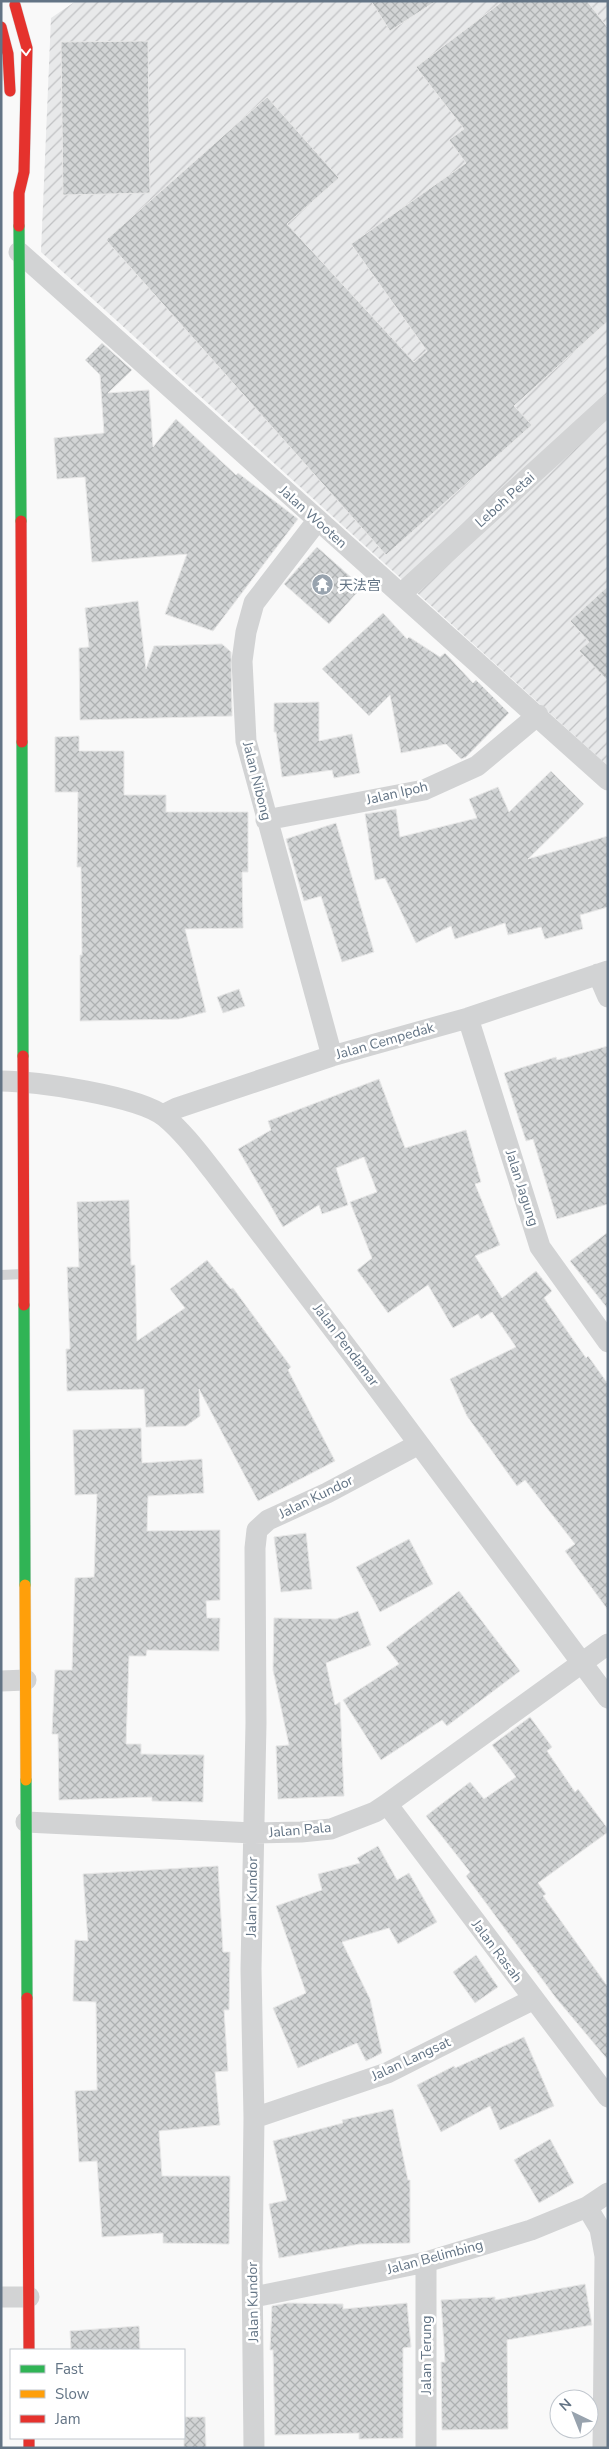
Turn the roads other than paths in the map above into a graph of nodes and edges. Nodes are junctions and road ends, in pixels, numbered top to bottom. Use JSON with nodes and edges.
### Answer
{"nodes":[{"id":1,"x":11,"y":2,"type":"edge"},
{"id":2,"x":1,"y":14,"type":"edge"},
{"id":3,"x":1,"y":27,"type":"edge"},
{"id":4,"x":1,"y":91,"type":"edge"},
{"id":5,"x":12,"y":180,"type":"dead end"},
{"id":6,"x":19,"y":193,"type":"junction"},
{"id":7,"x":19,"y":252,"type":"junction"},
{"id":8,"x":608,"y":405,"type":"edge"},
{"id":9,"x":317,"y":520,"type":"junction"},
{"id":10,"x":401,"y":594,"type":"junction"},
{"id":11,"x":538,"y":715,"type":"junction"},
{"id":12,"x":608,"y":780,"type":"edge"},
{"id":13,"x":266,"y":820,"type":"junction"},
{"id":14,"x":603,"y":973,"type":"edge"},
{"id":15,"x":608,"y":997,"type":"edge"},
{"id":16,"x":468,"y":1018,"type":"junction"},
{"id":17,"x":332,"y":1056,"type":"junction"},
{"id":18,"x":1,"y":1081,"type":"edge"},
{"id":19,"x":23,"y":1081,"type":"junction"},
{"id":20,"x":163,"y":1115,"type":"junction"},
{"id":21,"x":24,"y":1274,"type":"junction"},
{"id":22,"x":1,"y":1275,"type":"edge"},
{"id":23,"x":608,"y":1342,"type":"edge"},
{"id":24,"x":419,"y":1444,"type":"junction"},
{"id":25,"x":608,"y":1644,"type":"edge"},
{"id":26,"x":583,"y":1664,"type":"junction"},
{"id":27,"x":26,"y":1680,"type":"junction"},
{"id":28,"x":1,"y":1681,"type":"edge"},
{"id":29,"x":608,"y":1698,"type":"edge"},
{"id":30,"x":387,"y":1804,"type":"junction"},
{"id":31,"x":26,"y":1822,"type":"junction"},
{"id":32,"x":253,"y":1833,"type":"junction"},
{"id":33,"x":534,"y":1999,"type":"junction"},
{"id":34,"x":608,"y":2097,"type":"edge"},
{"id":35,"x":254,"y":2118,"type":"junction"},
{"id":36,"x":608,"y":2193,"type":"edge"},
{"id":37,"x":587,"y":2207,"type":"junction"},
{"id":38,"x":426,"y":2262,"type":"junction"},
{"id":39,"x":1,"y":2297,"type":"edge"},
{"id":40,"x":29,"y":2297,"type":"junction"},
{"id":41,"x":254,"y":2297,"type":"junction"},
{"id":42,"x":29,"y":2349,"type":"edge"},
{"id":43,"x":254,"y":2448,"type":"edge"},
{"id":44,"x":426,"y":2448,"type":"edge"},
{"id":45,"x":603,"y":2448,"type":"edge"}],
"edges":[{"from":1,"to":2,"type":"street"},
{"from":1,"to":6,"type":"street","one_way":true},
{"from":3,"to":4,"type":"street"},
{"from":5,"to":6,"type":"street"},
{"from":6,"to":7,"type":"street"},
{"from":7,"to":9,"type":"street","name":"Jalan Wooten"},
{"from":7,"to":19,"type":"street"},
{"from":8,"to":10,"type":"street","name":"Leboh Petai"},
{"from":9,"to":10,"type":"street","name":"Jalan Wooten"},
{"from":9,"to":13,"type":"street","name":"Jalan Nibong"},
{"from":10,"to":11,"type":"street","name":"Jalan Wooten"},
{"from":11,"to":12,"type":"street","name":"Jalan Wooten"},
{"from":11,"to":13,"type":"street","name":"Jalan Ipoh"},
{"from":13,"to":17,"type":"street","name":"Jalan Nibong"},
{"from":14,"to":15,"type":"street"},
{"from":14,"to":16,"type":"street","name":"Jalan Cempedak"},
{"from":16,"to":17,"type":"street","name":"Jalan Cempedak"},
{"from":16,"to":23,"type":"street","name":"Jalan Jagung"},
{"from":17,"to":20,"type":"street","name":"Jalan Cempedak"},
{"from":18,"to":19,"type":"street","name":"Jalan Pendamar"},
{"from":19,"to":20,"type":"street","name":"Jalan Pendamar"},
{"from":19,"to":21,"type":"street"},
{"from":20,"to":24,"type":"street","name":"Jalan Pendamar"},
{"from":21,"to":22,"type":"lane"},
{"from":21,"to":27,"type":"street"},
{"from":24,"to":26,"type":"street","name":"Jalan Pendamar"},
{"from":24,"to":32,"type":"street","name":"Jalan Kundor"},
{"from":25,"to":26,"type":"street","name":"Jalan Pala"},
{"from":26,"to":29,"type":"street","name":"Jalan Pendamar"},
{"from":26,"to":30,"type":"street","name":"Jalan Pala"},
{"from":27,"to":28,"type":"street"},
{"from":27,"to":31,"type":"street"},
{"from":30,"to":32,"type":"street","name":"Jalan Pala"},
{"from":30,"to":33,"type":"street","name":"Jalan Rasah"},
{"from":31,"to":32,"type":"street","name":"Jalan Pala"},
{"from":31,"to":40,"type":"street"},
{"from":32,"to":35,"type":"street","name":"Jalan Kundor"},
{"from":33,"to":34,"type":"street","name":"Jalan Rasah"},
{"from":33,"to":35,"type":"street","name":"Jalan Langsat"},
{"from":35,"to":41,"type":"street","name":"Jalan Kundor"},
{"from":36,"to":37,"type":"street","name":"Jalan Belimbing"},
{"from":37,"to":38,"type":"street","name":"Jalan Belimbing"},
{"from":37,"to":45,"type":"street"},
{"from":38,"to":41,"type":"street","name":"Jalan Belimbing"},
{"from":38,"to":44,"type":"street","name":"Jalan Terung"},
{"from":39,"to":40,"type":"street"},
{"from":40,"to":42,"type":"street"},
{"from":41,"to":43,"type":"street","name":"Jalan Kundor"}]}
